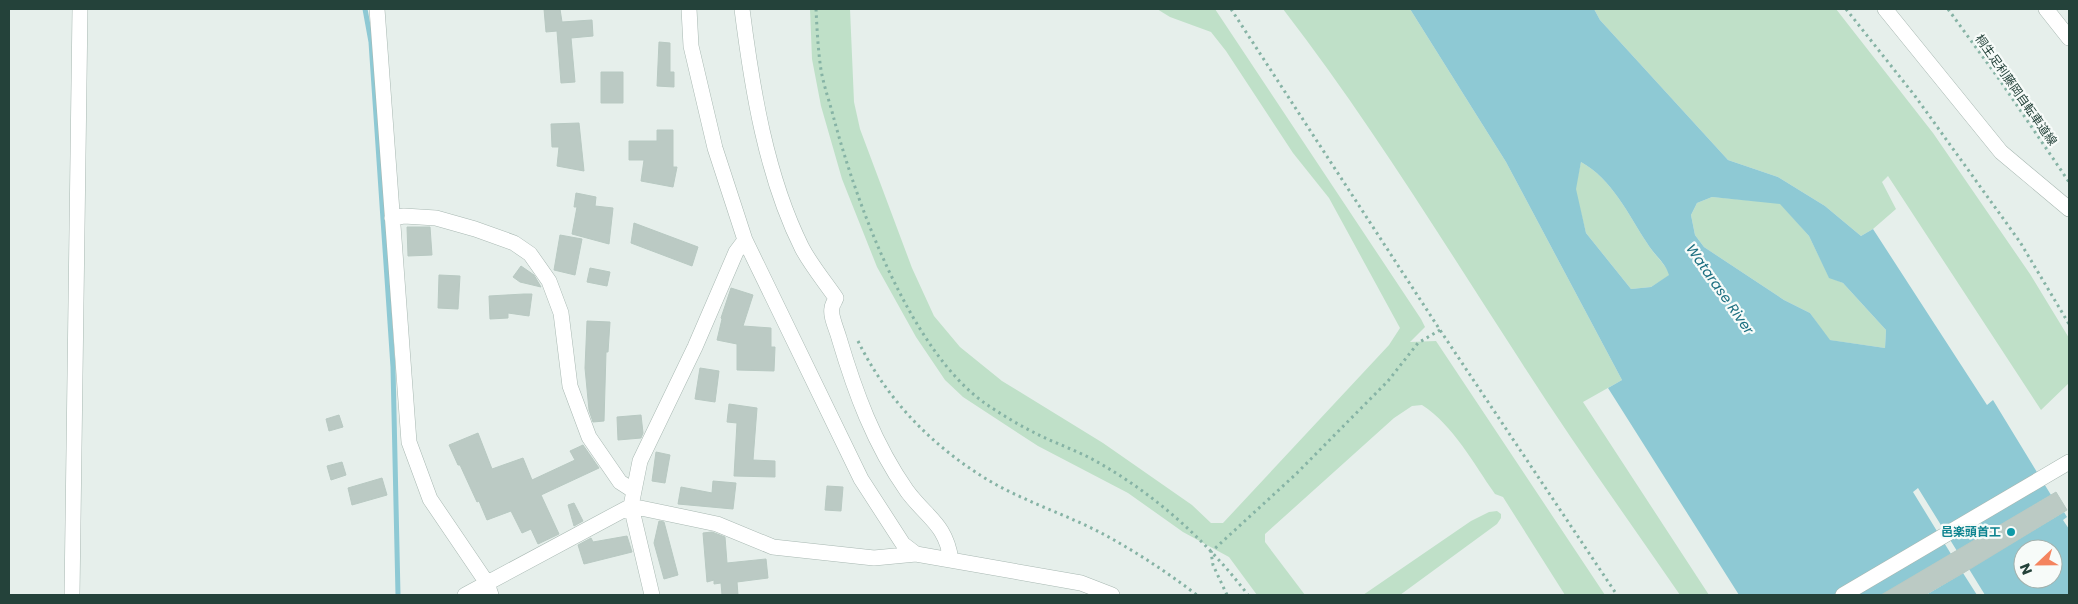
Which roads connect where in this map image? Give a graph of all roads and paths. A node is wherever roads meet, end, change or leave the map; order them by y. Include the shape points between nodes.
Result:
1 (80, 9) edge
2 (377, 9) edge
3 (689, 9) edge
4 (742, 9) edge
5 (816, 9) edge
6 (1231, 9) edge
7 (1846, 9) edge
8 (1885, 9) edge
9 (1948, 9) edge
10 (2046, 9) edge
11 (2069, 38) edge
12 (2069, 182) edge
13 (2069, 209) edge
14 (392, 218) junction
15 (745, 240) junction
16 (2069, 324) edge
17 (1440, 330) junction
18 (853, 332) dead end
19 (2069, 462) edge
20 (633, 499) junction
21 (1211, 552) junction
22 (916, 554) junction
23 (951, 560) junction
24 (489, 589) edge
25 (1081, 589) edge
26 (72, 595) edge
27 (465, 595) edge
28 (652, 595) edge
29 (1112, 595) edge
30 (1197, 595) edge
31 (1227, 595) edge
32 (1248, 595) edge
33 (1617, 595) edge
34 (1844, 595) edge

1 - 26 street
2 - 14 street
3 - 15 street via 691,46 715,148
4 - 23 street via 752,82 774,176 802,248 836,298 831,310 866,418 908,492 943,532
5 - 21 path via 821,72 842,150 872,234 898,288 951,373 986,404 1032,432 1092,459 1140,489 1180,520
6 - 17 path
7 - 16 path via 1915,96 2020,242
8 - 13 street via 2001,152
9 - 12 path, 桐生足利藤岡自転車道線
10 - 11 street
14 - 20 street via 436,218 506,240 530,254 549,281 561,313 570,386 589,437
14 - 24 street via 409,442 430,499
15 - 20 street via 736,252 640,461
15 - 22 street via 834,419 860,479 903,544
17 - 21 path via 1418,343 1388,381 1303,468
17 - 33 path
18 - 30 path via 889,394 935,443 990,481 1113,540 1162,568
19 - 34 street
20 - 22 street via 717,524 773,547 874,558
20 - 24 street
20 - 28 street
21 - 31 path via 1213,565
21 - 32 path via 1224,563
22 - 23 street
23 - 25 street
24 - 27 street
25 - 29 street

